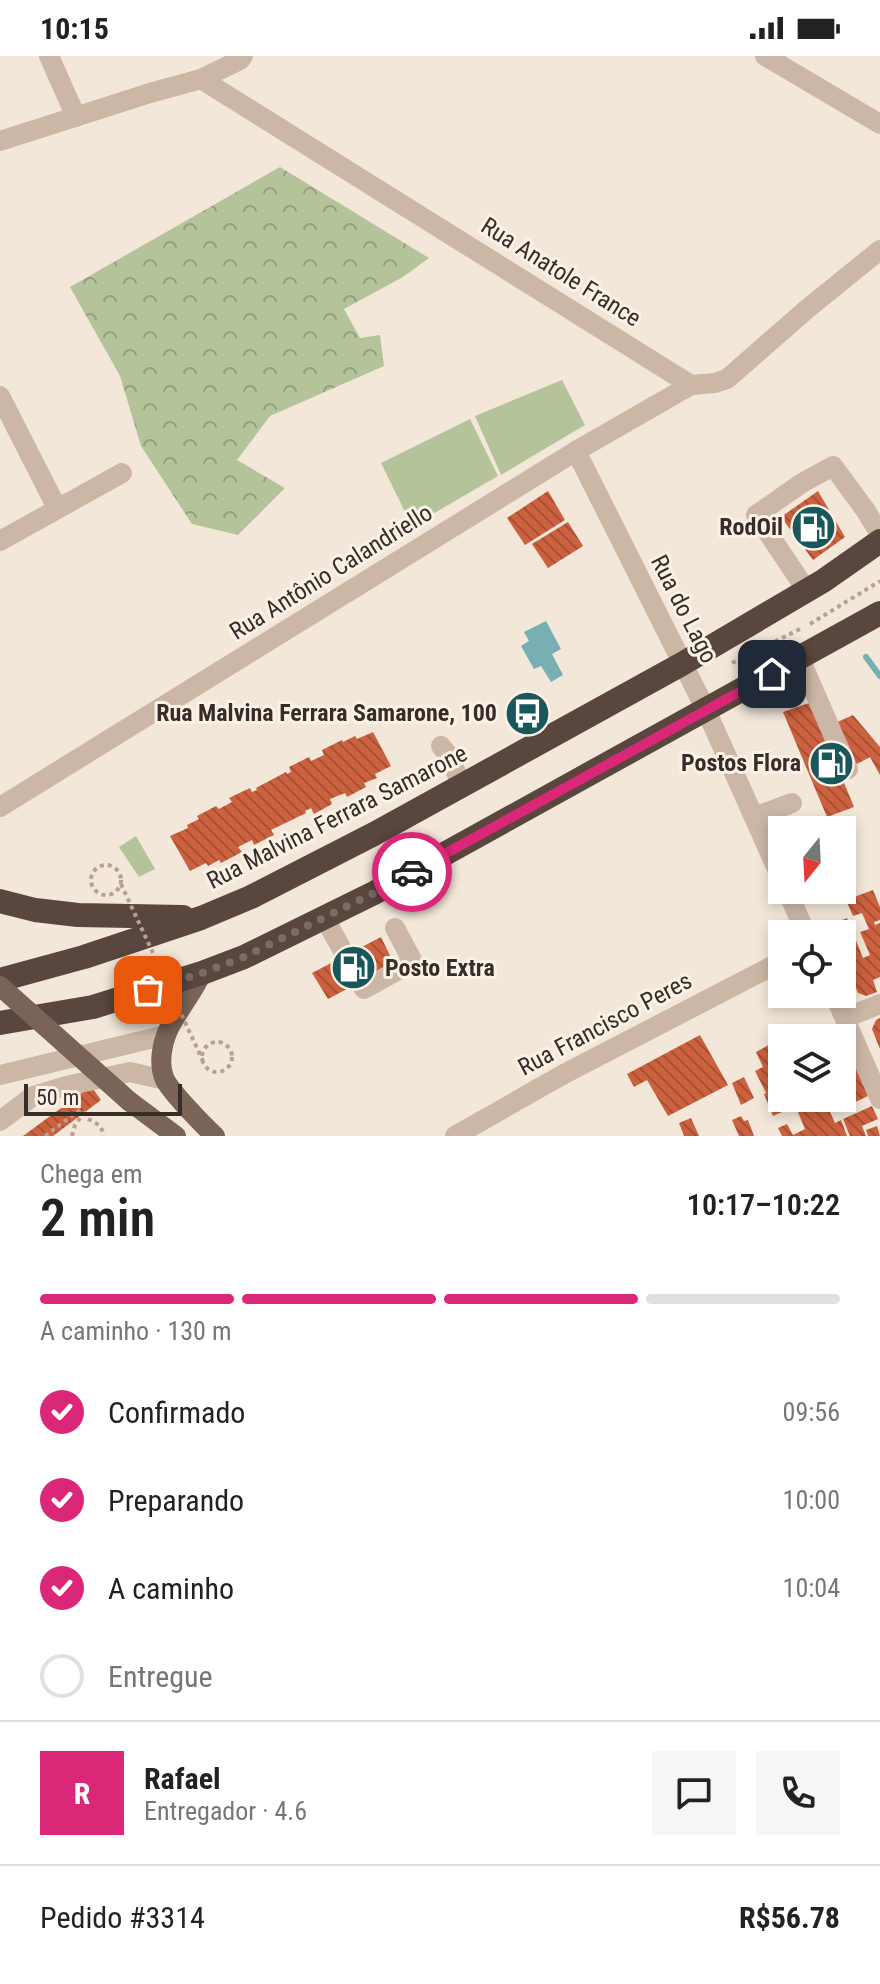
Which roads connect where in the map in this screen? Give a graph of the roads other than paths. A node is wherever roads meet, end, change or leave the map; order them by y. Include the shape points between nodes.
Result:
1 (49, 56) edge
2 (243, 56) edge
3 (765, 56) edge
4 (201, 79) junction
5 (76, 117) junction
6 (880, 124) edge
7 (0, 141) edge
8 (880, 250) edge
9 (691, 385) junction
10 (0, 396) edge
11 (576, 451) junction
12 (122, 473) dead end
13 (57, 508) junction
14 (880, 534) edge
15 (0, 541) edge
16 (880, 541) edge
17 (807, 591) junction
18 (880, 613) edge
19 (800, 659) junction
20 (682, 664) junction
21 (706, 710) junction
22 (441, 746) dead end
23 (848, 769) dead end
24 (462, 785) junction
25 (792, 803) dead end
26 (0, 807) edge
27 (754, 817) junction
28 (768, 848) edge
29 (0, 901) edge
30 (324, 917) junction
31 (201, 918) junction
32 (395, 928) dead end
33 (768, 968) edge
34 (202, 973) junction
35 (0, 983) edge
36 (880, 1004) edge
37 (840, 1008) edge
38 (845, 1018) junction
39 (0, 1023) edge
40 (166, 1035) junction
41 (0, 1075) edge
42 (165, 1080) junction
43 (880, 1099) edge
44 (129, 1101) junction
45 (0, 1121) edge
46 (152, 1136) edge
47 (176, 1136) edge
48 (215, 1136) edge
49 (455, 1136) edge

1 - 5 street
2 - 4 street
3 - 6 street
4 - 5 street
4 - 9 street, Rua Anatole France
5 - 7 street
8 - 9 street via 727,379
9 - 11 street, Rua Antônio Calandriello
10 - 13 street
11 - 20 street, Rua do Lago
11 - 26 street, Rua Antônio Calandriello
12 - 13 street
13 - 15 street
14 - 17 street via 833,466 756,515
16 - 17 highway, Rua Malvina Ferrara Samarone
17 - 20 highway, Rua Malvina Ferrara Samarone
18 - 19 highway
19 - 21 highway
19 - 23 street
20 - 21 street, Rua do Lago
20 - 24 highway, Rua Malvina Ferrara Samarone
21 - 27 street, Rua do Lago
21 - 30 highway
22 - 24 street
24 - 31 highway, Rua Malvina Ferrara Samarone via 334,855
25 - 27 street
27 - 28 street, Rua do Lago
29 - 31 highway via 78,915
30 - 32 street via 364,989 413,962
30 - 34 highway
31 - 35 highway, Rua Malvina Ferrara Samarone
33 - 49 street, Rua Francisco Peres
34 - 39 highway via 93,1007
34 - 40 main road
35 - 44 main road, bridge
36 - 38 street
37 - 38 street
38 - 43 street
40 - 41 street
40 - 42 main road via 161,1065
42 - 45 street via 130,1072 66,1086 33,1096
42 - 48 main road
44 - 46 main road
44 - 47 main road

